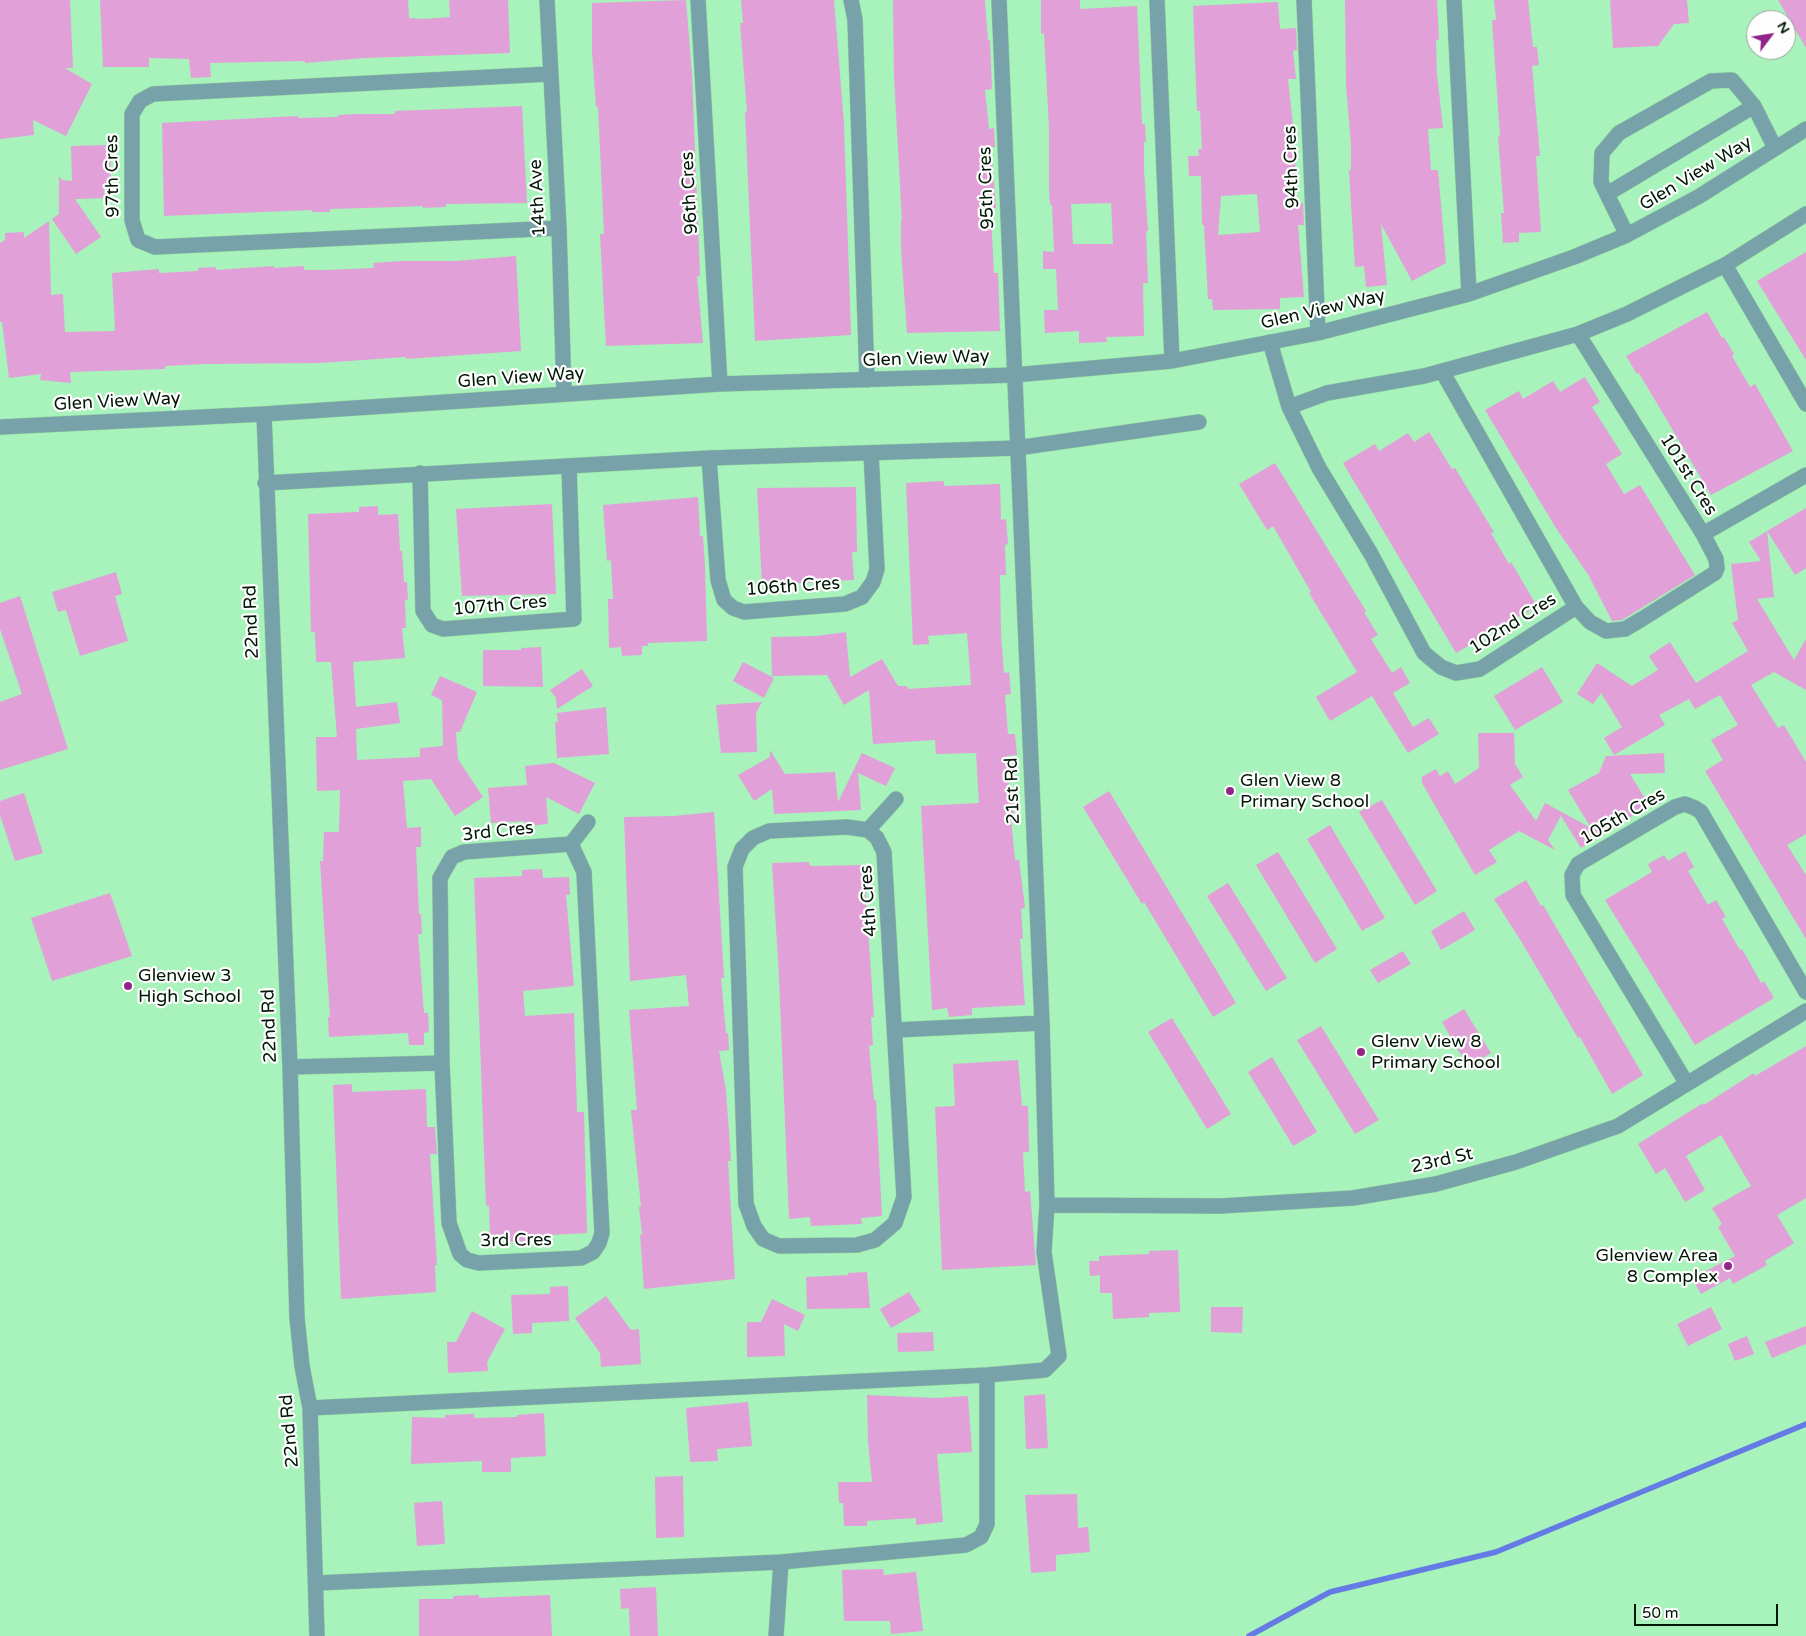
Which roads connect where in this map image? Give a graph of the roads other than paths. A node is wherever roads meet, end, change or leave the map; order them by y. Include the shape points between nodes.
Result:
1 (547, 0) edge
2 (698, 0) edge
3 (851, 0) edge
4 (999, 0) edge
5 (1157, 0) edge
6 (1304, 0) edge
7 (1454, 0) edge
8 (550, 74) junction
9 (1754, 106) junction
10 (1806, 128) edge
11 (1775, 148) junction
12 (1607, 194) junction
13 (1806, 214) edge
14 (559, 228) junction
15 (1627, 235) junction
16 (1724, 265) junction
17 (1469, 294) junction
18 (1318, 332) junction
19 (1578, 334) junction
20 (1270, 342) junction
21 (1172, 361) junction
22 (1442, 371) junction
23 (1014, 375) junction
24 (867, 380) junction
25 (720, 384) junction
26 (564, 393) junction
27 (1806, 404) edge
28 (1289, 407) junction
29 (264, 414) junction
30 (1199, 422) dead end
31 (0, 427) edge
32 (1018, 448) junction
33 (871, 453) junction
34 (709, 458) junction
35 (569, 468) junction
36 (420, 473) junction
37 (1806, 475) edge
38 (265, 483) junction
39 (1703, 534) junction
40 (1576, 607) junction
41 (896, 799) dead end
42 (588, 822) dead end
43 (868, 830) junction
44 (571, 844) junction
45 (1806, 992) edge
46 (1806, 1011) edge
47 (1042, 1023) junction
48 (896, 1030) junction
49 (442, 1063) junction
50 (290, 1068) junction
51 (1687, 1084) junction
52 (1047, 1205) junction
53 (987, 1375) junction
54 (310, 1408) junction
55 (780, 1562) junction
56 (317, 1583) junction
57 (317, 1636) edge
58 (776, 1636) edge

1 - 8 street, 14th Ave
2 - 25 street, 96th Cres
3 - 24 street via 855,20
4 - 23 street, 95th Cres
5 - 21 street
6 - 18 street, 94th Cres
7 - 17 street
8 - 14 street, 14th Ave
8 - 14 street, 97th Cres via 153,94 140,101 132,114 132,220 138,240 155,247
9 - 11 street
9 - 12 street
9 - 12 street via 1732,80 1711,81 1619,133 1602,153 1601,182
10 - 11 street, Glen View Way
11 - 15 street, Glen View Way via 1698,197
12 - 15 street
13 - 16 street
14 - 26 street, 14th Ave
15 - 17 street, Glen View Way via 1574,258
16 - 19 street via 1627,314
16 - 27 street
17 - 18 street, Glen View Way
18 - 20 street, Glen View Way
19 - 22 street
19 - 39 street, 101st Cres
20 - 21 street, Glen View Way
20 - 28 street, 102nd Cres
21 - 23 street, Glen View Way
22 - 28 street via 1327,393
22 - 40 street, 102nd Cres
23 - 24 street, Glen View Way
23 - 32 street, 21st Rd
24 - 25 street, Glen View Way
25 - 26 street, Glen View Way
26 - 29 street, Glen View Way
28 - 40 street, 102nd Cres via 1319,468 1371,554 1424,653 1441,667 1456,673 1480,669
29 - 31 street, Glen View Way
29 - 38 street, 22nd Rd
30 - 32 street
32 - 33 street
32 - 47 street, 21st Rd
33 - 34 street
33 - 34 street, 106th Cres via 878,569 862,597 845,604 744,612 732,608 724,600 718,580
34 - 35 street
35 - 36 street
35 - 36 street, 107th Cres via 574,619 443,629 432,625 424,611
36 - 38 street
37 - 39 street, 101st Cres
38 - 50 street, 22nd Rd
39 - 40 street via 1716,559 1715,573 1625,629 1606,632 1590,622
41 - 43 street
42 - 44 street
43 - 48 street, 4th Cres via 877,838 884,852
43 - 48 street, 4th Cres via 847,827 769,831 753,838 742,850 735,868 746,1204 763,1239 779,1246 856,1244 875,1240 895,1223 904,1197
44 - 49 street, 3rd Cres via 464,852 452,856 446,864 440,878
44 - 49 street, 3rd Cres via 584,872 602,1233 593,1252 581,1258 479,1262 467,1260 460,1254 450,1224
45 - 51 street, 105th Cres via 1702,812 1695,808 1685,804 1675,807 1578,864 1572,875 1573,895
46 - 51 street, 23rd St
47 - 48 street
47 - 52 street, 21st Rd
49 - 50 street
50 - 54 street, 22nd Rd via 297,1318
51 - 52 street, 23rd St via 1618,1126 1516,1162 1436,1184 1353,1198 1221,1206
52 - 53 street, 21st Rd via 1044,1252 1059,1356 1045,1370
53 - 54 street
53 - 55 street via 987,1524 981,1537 966,1545
54 - 56 street, 22nd Rd
55 - 56 street
55 - 58 street
56 - 57 street, 22nd Rd

